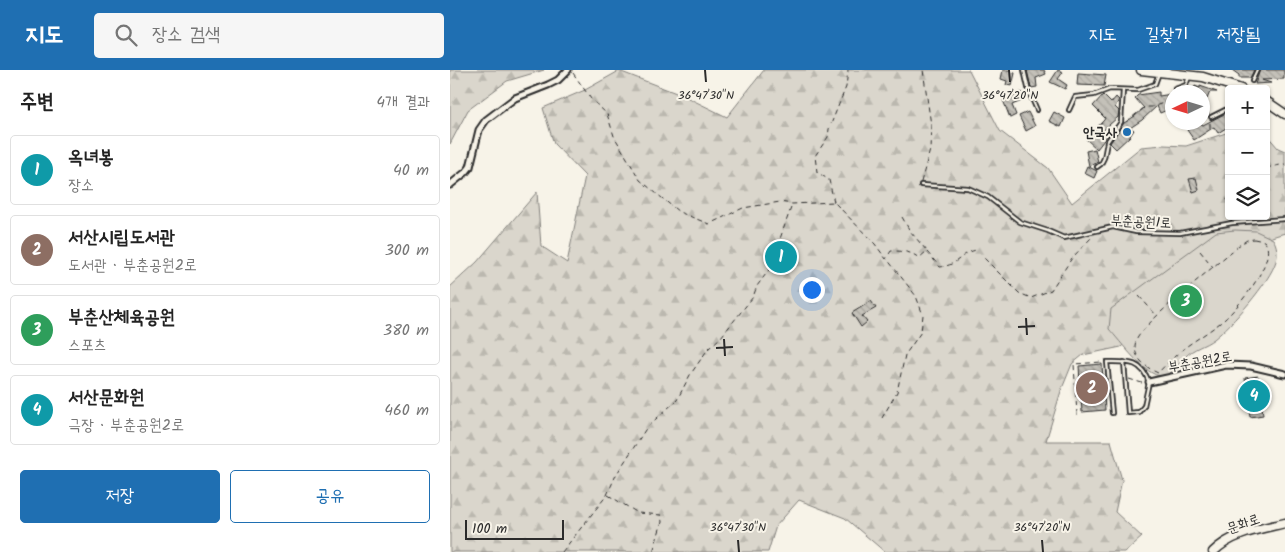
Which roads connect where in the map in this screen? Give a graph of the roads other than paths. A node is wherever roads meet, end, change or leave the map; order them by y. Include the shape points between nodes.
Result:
1 (568, 70) edge
2 (1024, 70) edge
3 (1141, 70) edge
4 (1257, 70) edge
5 (1160, 72) junction
6 (1205, 74) edge
7 (1190, 76) junction
8 (1252, 81) dead end
9 (1186, 85) edge
10 (1231, 85) edge
11 (1123, 90) junction
12 (1270, 104) edge
13 (1037, 110) dead end
14 (1069, 110) dead end
15 (1225, 110) edge
16 (1285, 114) edge
17 (1210, 117) dead end
18 (1098, 167) dead end
19 (450, 185) edge
20 (921, 185) road end
21 (1285, 219) edge
22 (1124, 362) junction
23 (1285, 374) edge
24 (1149, 382) junction
25 (1112, 413) dead end
26 (1285, 523) edge
27 (1213, 552) edge

1 - 19 street via 558,80 515,98 486,120 479,130 470,167
2 - 13 lane
3 - 5 street
4 - 8 lane
5 - 7 street
5 - 11 lane via 1153,85
6 - 7 street
6 - 10 street
7 - 9 lane
11 - 14 lane via 1110,89 1075,97
11 - 18 lane via 1121,119 1107,142 1104,158
12 - 16 street
15 - 17 lane
20 - 21 lane, 부춘공원1로 via 968,188 988,197 1020,222 1064,238 1113,227 1136,232 1180,233 1232,223
22 - 24 lane via 1138,366
22 - 24 lane via 1128,414 1143,409
22 - 25 lane via 1107,362
23 - 24 street, 부춘공원2로 via 1252,366 1226,365
26 - 27 street, 문화로 via 1238,535

